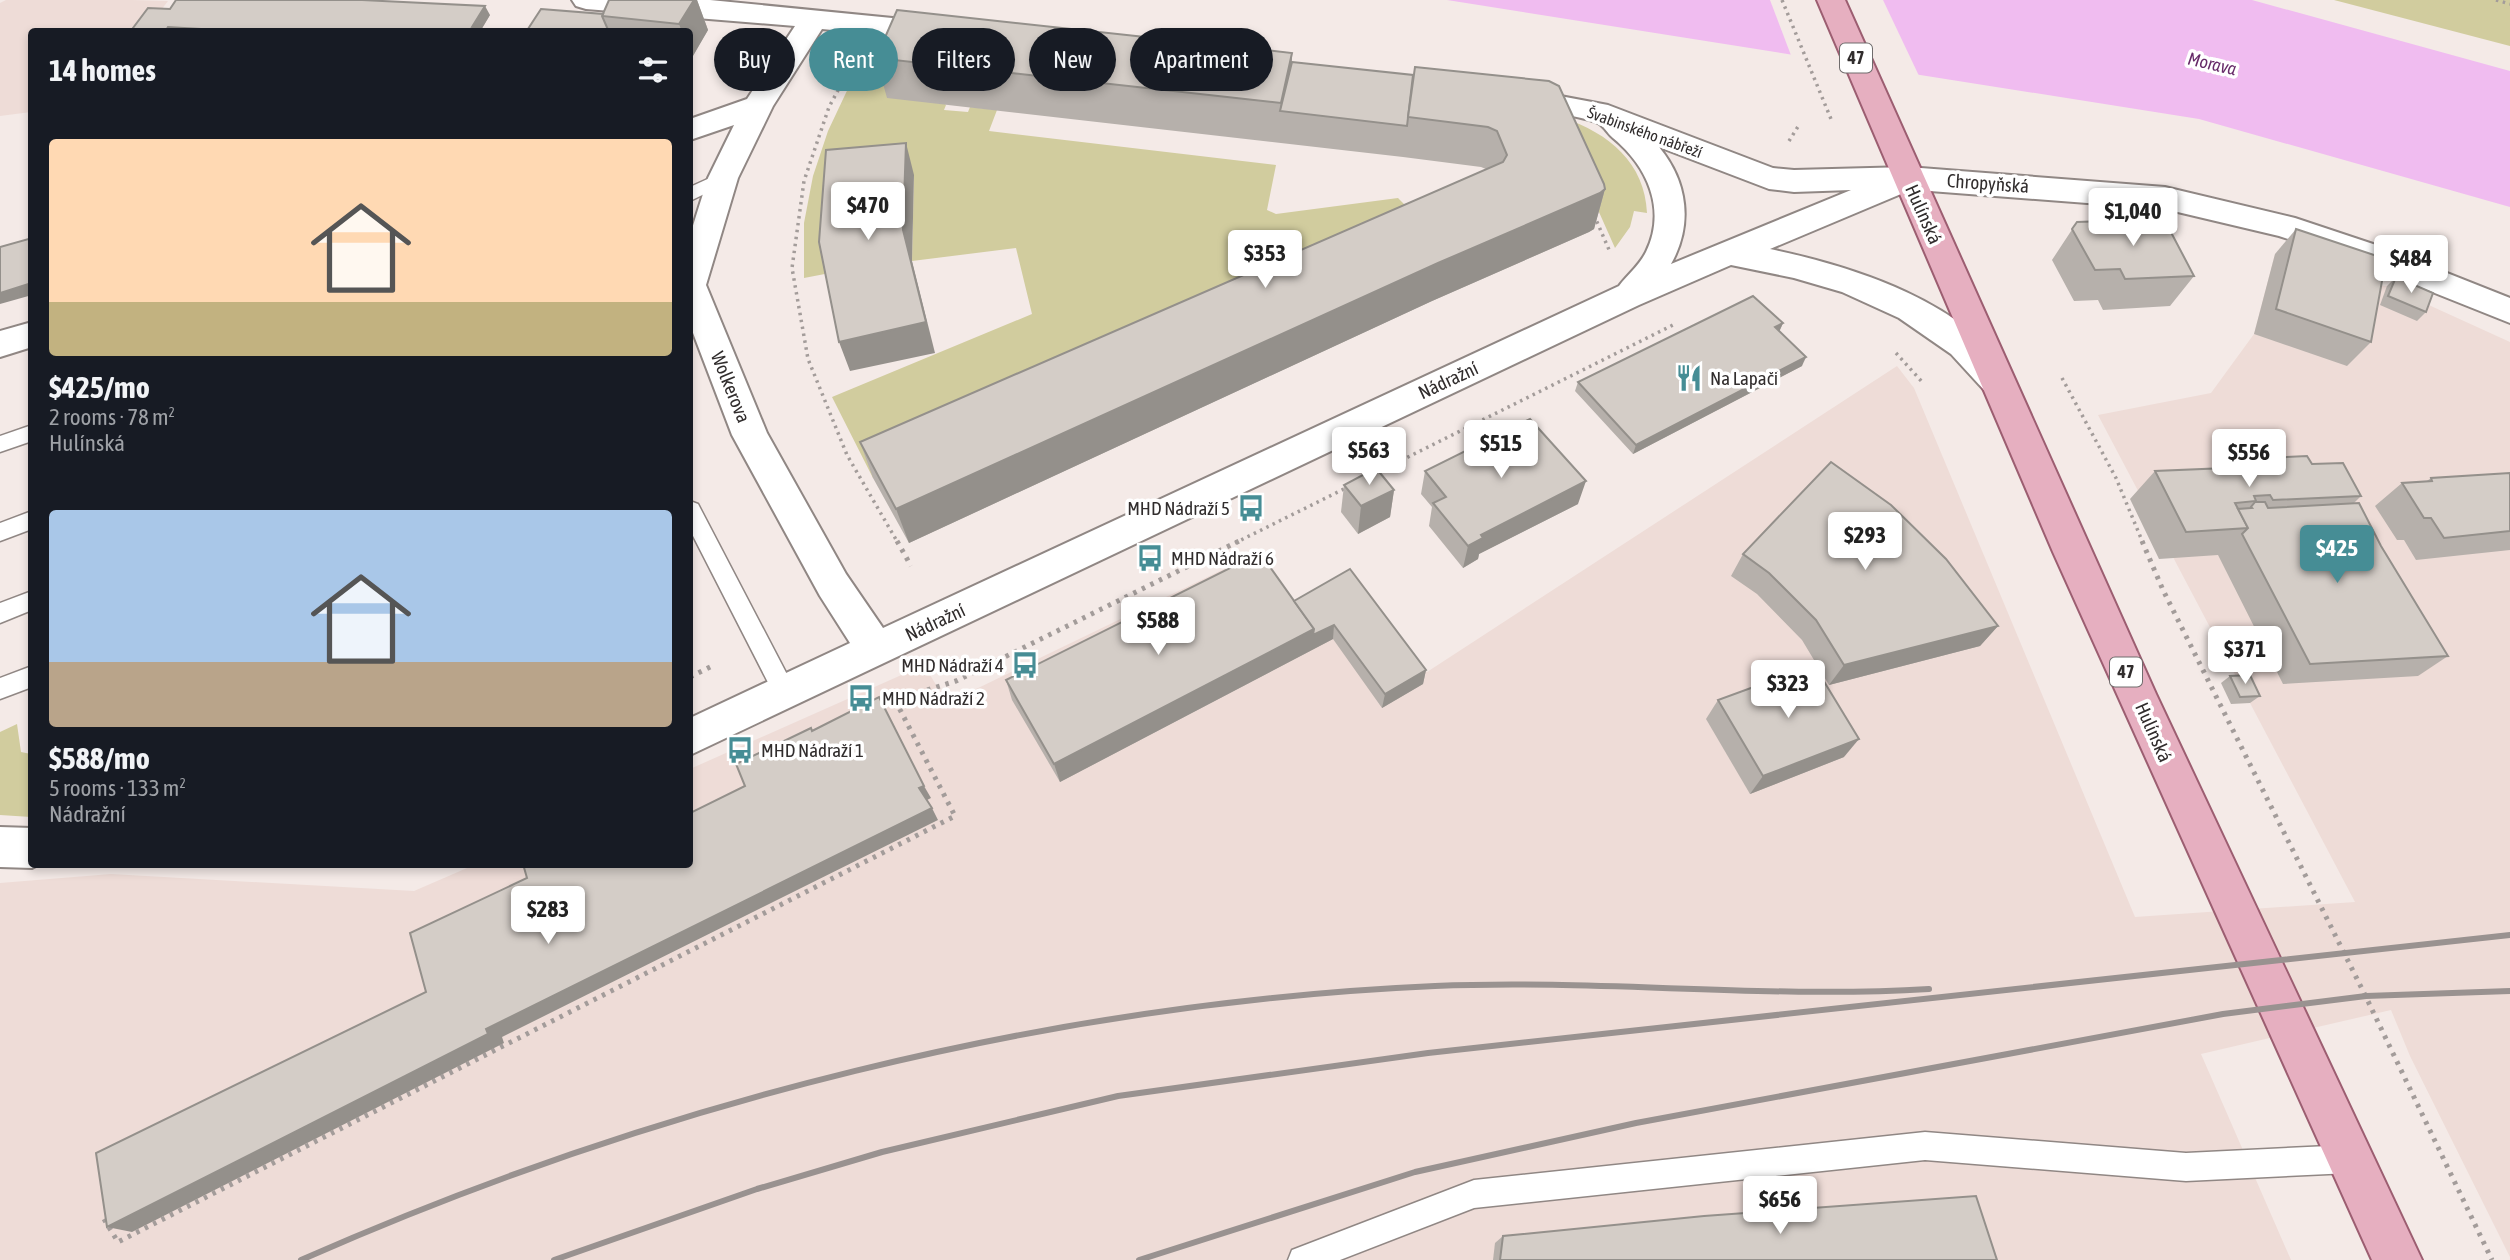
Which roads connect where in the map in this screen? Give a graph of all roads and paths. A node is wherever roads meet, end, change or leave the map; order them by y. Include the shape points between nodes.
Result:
1 (586, 0) edge
2 (1783, 0) edge
3 (1831, 0) edge
4 (2496, 0) edge
5 (2510, 4) edge
6 (814, 19) junction
7 (912, 29) edge
8 (838, 91) edge
9 (1493, 95) edge
10 (758, 106) junction
11 (1597, 112) junction
12 (1831, 119) dead end
13 (693, 129) edge
14 (723, 178) junction
15 (1908, 178) junction
16 (693, 193) edge
17 (1593, 212) edge
18 (1732, 254) junction
19 (1613, 259) dead end
20 (693, 275) edge
21 (693, 292) edge
22 (1627, 296) junction
23 (2510, 312) edge
24 (1680, 322) dead end
25 (28, 335) edge
26 (0, 344) edge
27 (2062, 378) dead end
28 (1996, 381) junction
29 (28, 434) edge
30 (0, 444) edge
31 (1368, 477) edge
32 (1356, 483) edge
33 (693, 516) edge
34 (28, 522) edge
35 (0, 533) edge
36 (911, 566) dead end
37 (28, 602) edge
38 (0, 612) edge
39 (876, 649) junction
40 (714, 665) dead end
41 (693, 676) edge
42 (28, 678) edge
43 (0, 689) edge
44 (785, 693) junction
45 (693, 736) edge
46 (0, 847) edge
47 (28, 848) edge
48 (2350, 1159) junction
49 (104, 1219) edge
50 (1302, 1260) edge
51 (2397, 1260) edge
52 (2492, 1260) edge

1 - 6 street
2 - 12 path
3 - 15 main road, Hulínská / 47
4 - 5 path
6 - 7 street
6 - 10 street, Wolkerova
8 - 36 path via 804,180 792,268 807,359 847,455
9 - 11 street, Švabinského nábřeží
10 - 13 street
10 - 14 street, Wolkerova
11 - 15 street, Švabinského nábřeží via 1769,178
11 - 22 street via 1622,128 1658,168 1672,214 1661,258
14 - 16 lane
14 - 20 street, Wolkerova
15 - 18 street, Nádražní
15 - 23 street, Chropyňská via 2165,198 2284,226
15 - 28 main road, Hulínská / 47
17 - 19 path
18 - 22 street, Nádražní
18 - 28 street via 1801,266 1871,290 1936,325 1965,347
21 - 39 street, Wolkerova via 750,435 833,585
22 - 39 street, Nádražní
24 - 31 path
25 - 26 street
27 - 52 path via 2116,478 2163,590
28 - 48 main road, Hulínská / 47
29 - 30 lane
32 - 49 path via 956,681 895,700 955,816 118,1242
33 - 44 lane
34 - 35 lane
37 - 38 lane
39 - 44 street, Nádražní
40 - 41 path
42 - 43 lane
44 - 45 street, Nádražní
46 - 47 street
48 - 50 lane via 2186,1167 1925,1146 1474,1194
48 - 51 main road, Hulínská / 47

